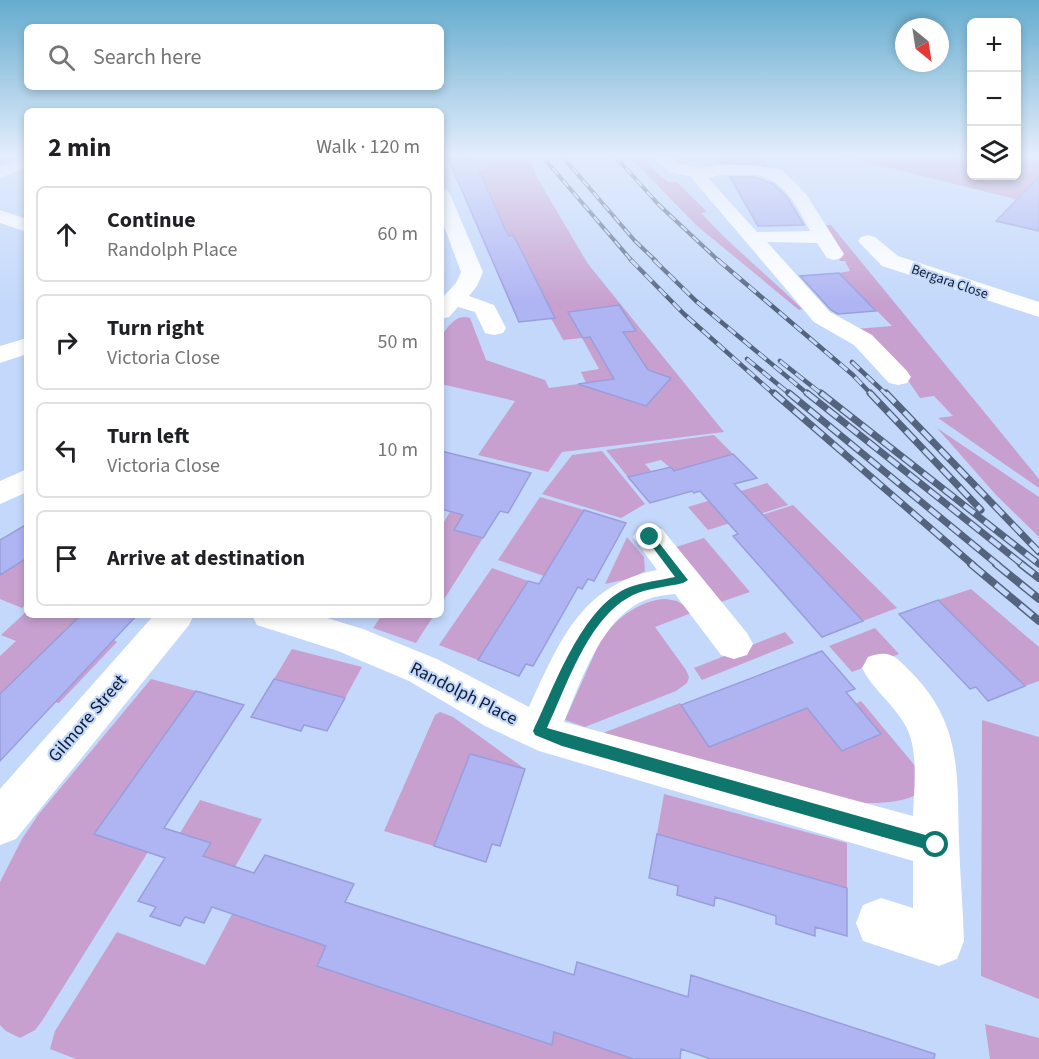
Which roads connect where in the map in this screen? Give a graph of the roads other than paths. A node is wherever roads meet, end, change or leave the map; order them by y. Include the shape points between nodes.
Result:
1 (723, 205) edge
2 (802, 205) edge
3 (444, 208) edge
4 (0, 216) edge
5 (24, 225) edge
6 (448, 226) edge
7 (765, 236) dead end
8 (868, 241) dead end
9 (448, 305) edge
10 (1039, 310) edge
11 (494, 328) dead end
12 (24, 346) edge
13 (0, 355) edge
14 (898, 377) dead end
15 (24, 481) edge
16 (0, 494) edge
17 (650, 537) dead end
18 (683, 580) junction
19 (173, 618) edge
20 (280, 618) edge
21 (734, 645) dead end
22 (882, 668) dead end
23 (539, 731) junction
24 (0, 823) edge
25 (936, 845) junction
26 (881, 923) dead end

1 - 14 street via 822,316 863,340
2 - 7 street via 829,246
3 - 6 street
4 - 5 street
6 - 9 street via 466,286
8 - 10 street, Bergara Close via 890,261
9 - 11 street via 483,307
12 - 13 street
15 - 16 street
17 - 18 street
18 - 21 street
18 - 23 street via 632,591 612,603 585,634
19 - 24 street, Gilmore Street
20 - 23 street, Randolph Place via 350,640 423,670
22 - 25 street via 926,722 935,767
23 - 25 street, Randolph Place
25 - 26 street via 939,941

